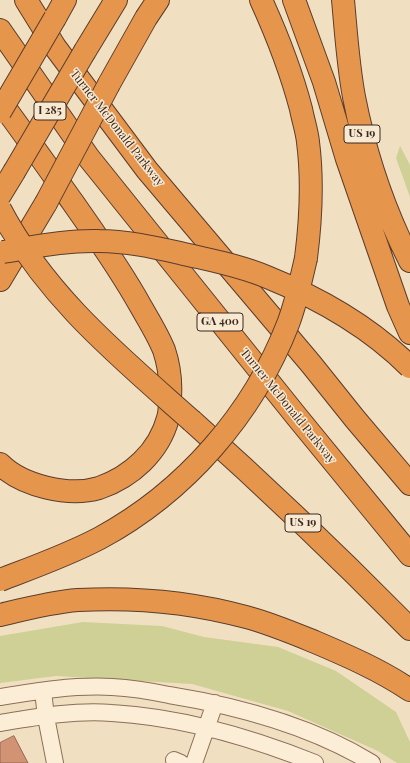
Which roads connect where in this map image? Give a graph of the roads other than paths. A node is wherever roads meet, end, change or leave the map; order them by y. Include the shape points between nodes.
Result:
1 (26, 0) edge
2 (116, 0) edge
3 (158, 0) edge
4 (261, 0) edge
5 (294, 0) edge
6 (343, 0) edge
7 (60, 9) edge
8 (0, 30) edge
9 (0, 101) edge
10 (0, 112) edge
11 (0, 195) edge
12 (0, 209) edge
13 (10, 251) edge
14 (410, 261) edge
15 (0, 280) edge
16 (0, 297) edge
17 (410, 333) edge
18 (410, 367) edge
19 (0, 464) edge
20 (410, 484) edge
21 (410, 555) edge
22 (0, 580) edge
23 (0, 615) edge
24 (410, 629) edge
25 (410, 690) edge
26 (43, 691) junction
27 (0, 697) edge
28 (215, 703) junction
29 (46, 717) junction
30 (0, 723) edge
31 (206, 728) junction
32 (55, 763) edge
33 (194, 763) edge
34 (315, 763) edge
35 (372, 763) edge

1 - 20 highway, Turner McDonald Parkway via 55,48 147,170
2 - 11 highway, I 285, bridge
3 - 13 highway, bridge via 109,84 46,203
4 - 22 highway, bridge via 296,92 308,140 311,194 306,258 296,300 269,366 235,421 210,452 140,514 100,538 53,560
5 - 17 highway via 324,82 347,159 398,306
6 - 14 highway, US 19 via 354,96 364,143 383,200
7 - 10 highway, bridge
8 - 21 highway, Turner McDonald Parkway / GA 400 via 89,158
9 - 19 highway via 128,283 164,350 171,381 169,418 160,440 143,461 123,478 98,488 76,491 49,489 21,478
12 - 24 highway, US 19, bridge via 11,231 49,284 76,315 258,480
13 - 15 highway
13 - 16 highway via 12,275
13 - 18 highway, bridge via 62,243 99,241 140,244 219,262 266,276 320,301 364,329
23 - 25 highway via 76,600 153,600 196,606 247,617 306,639 353,658
26 - 27 street
26 - 28 street via 113,687
26 - 29 street
28 - 31 street
28 - 35 street via 293,726 328,740
29 - 30 street
29 - 31 street via 111,713
29 - 32 street
31 - 33 street
31 - 34 street via 255,741

